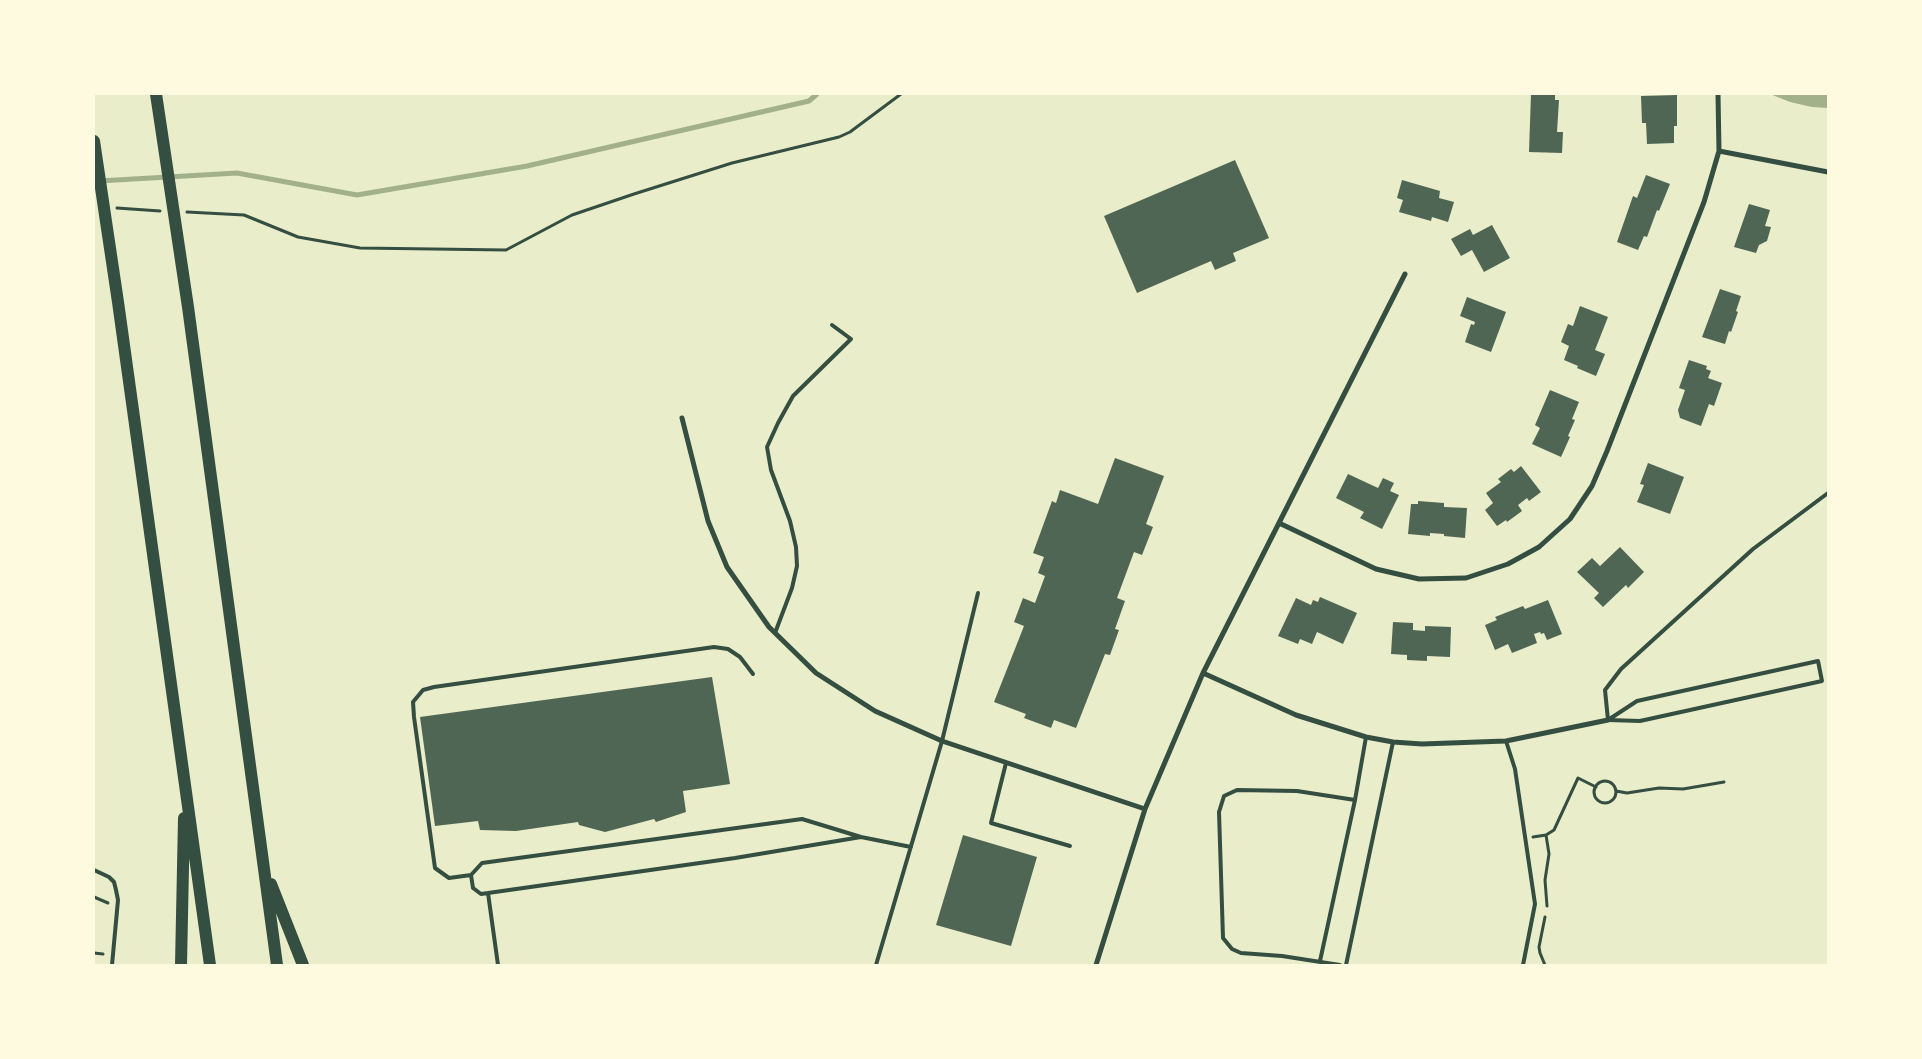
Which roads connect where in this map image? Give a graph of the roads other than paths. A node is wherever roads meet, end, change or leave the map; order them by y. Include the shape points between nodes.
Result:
1 (156, 94) edge
2 (1718, 94) edge
3 (94, 141) edge
4 (1720, 150) junction
5 (1828, 172) edge
6 (1405, 274) dead end
7 (832, 325) dead end
8 (682, 418) dead end
9 (1828, 493) edge
10 (1279, 523) junction
11 (978, 593) dead end
12 (775, 633) junction
13 (1203, 673) junction
14 (753, 674) dead end
15 (1608, 720) junction
16 (1366, 737) junction
17 (942, 741) junction
18 (1506, 741) junction
19 (1393, 742) junction
20 (1006, 763) junction
21 (184, 778) junction
22 (1355, 800) junction
23 (1145, 810) junction
24 (861, 838) junction
25 (1070, 846) dead end
26 (911, 847) junction
27 (263, 863) junction
28 (94, 870) edge
29 (471, 875) junction
30 (488, 893) junction
31 (1320, 961) junction
32 (112, 965) edge
33 (181, 965) edge
34 (210, 965) edge
35 (277, 965) edge
36 (302, 965) edge
37 (498, 965) edge
38 (876, 965) edge
39 (1096, 965) edge
40 (1340, 965) edge
41 (1346, 965) edge
42 (1523, 965) edge

1 - 27 highway
2 - 4 street
3 - 21 highway
4 - 5 street
4 - 10 street via 1704,202 1596,478 1570,519 1539,547 1508,564 1466,578 1419,580 1376,569
6 - 10 street
7 - 12 lane via 851,339 793,396 767,447 771,470 790,521 797,566
8 - 12 street via 708,521 727,567
9 - 15 lane via 1754,549 1621,669 1605,690
10 - 13 street
11 - 17 lane
12 - 17 street via 816,673 875,711
13 - 16 street via 1296,715
13 - 23 street
14 - 29 lane via 740,657 728,649 714,647 423,690 414,702 414,717 435,868 449,878
15 - 15 lane via 1640,721 1822,681 1818,661 1637,701
15 - 18 street
16 - 19 street
16 - 22 lane
17 - 20 street
17 - 26 lane
18 - 19 street
18 - 42 lane via 1515,769 1535,904
19 - 41 lane
20 - 23 street
20 - 25 lane via 991,824
21 - 33 highway
21 - 34 highway
22 - 31 lane
22 - 31 lane via 1297,791 1236,790 1224,796 1218,812 1223,938 1232,949 1241,953
23 - 39 street
24 - 26 lane
24 - 29 lane via 802,819 482,863
24 - 30 lane
26 - 38 lane
27 - 35 highway
27 - 36 highway
28 - 32 lane via 114,882 118,900
29 - 30 lane via 473,888 480,894
30 - 37 lane
31 - 40 lane

